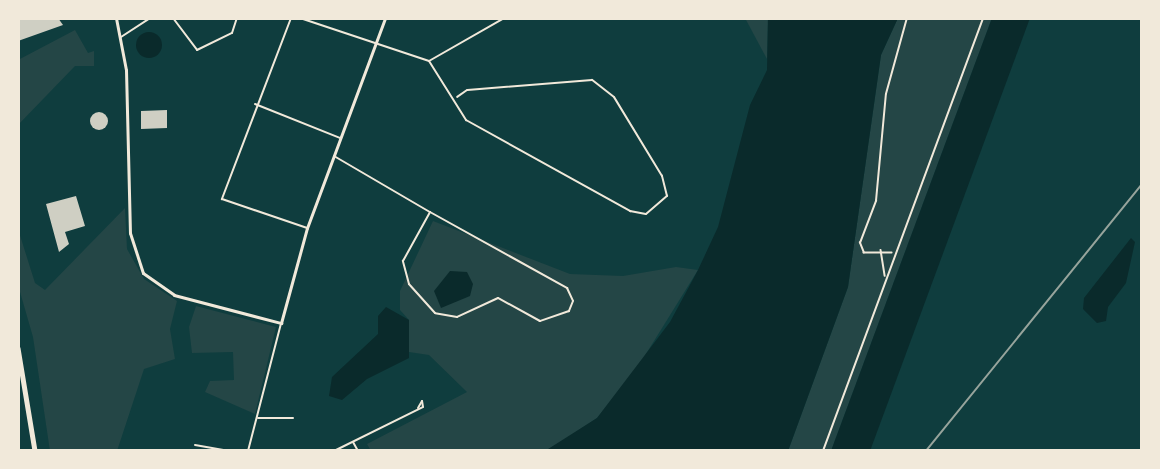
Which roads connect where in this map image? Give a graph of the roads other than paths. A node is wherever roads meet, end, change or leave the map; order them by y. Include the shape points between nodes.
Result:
1 (116, 18) edge
2 (150, 18) edge
3 (173, 18) edge
4 (237, 18) edge
5 (291, 18) edge
6 (300, 18) edge
7 (385, 18) edge
8 (504, 18) edge
9 (122, 37) junction
10 (375, 46) junction
11 (429, 61) junction
12 (457, 98) junction
13 (255, 104) junction
14 (340, 138) junction
15 (334, 156) junction
16 (430, 212) junction
17 (307, 228) junction
18 (281, 323) junction
19 (18, 348) edge
20 (418, 408) dead end
21 (258, 418) junction
22 (293, 418) dead end
23 (353, 442) junction
24 (195, 445) dead end
25 (35, 451) edge
26 (230, 451) edge
27 (248, 451) edge
28 (334, 451) edge
29 (358, 451) edge

1 - 9 street
2 - 9 street
3 - 4 street via 197,50 232,33
5 - 13 street
6 - 10 street
7 - 10 street
8 - 11 street
9 - 18 street via 130,233 143,273 174,295
10 - 11 street
10 - 14 street
11 - 12 street
12 - 12 street via 466,120 630,211 646,214 667,196 662,176 614,96 592,80 467,90
13 - 14 street
13 - 17 street via 222,199
14 - 15 street
15 - 16 street
15 - 17 street
16 - 16 street via 567,288 573,302 569,311 540,321 498,298 457,317 435,313 409,284 403,261
17 - 18 street
18 - 21 street
19 - 25 highway
20 - 23 street
21 - 22 street
21 - 27 street
23 - 28 street
23 - 29 street
24 - 26 street

